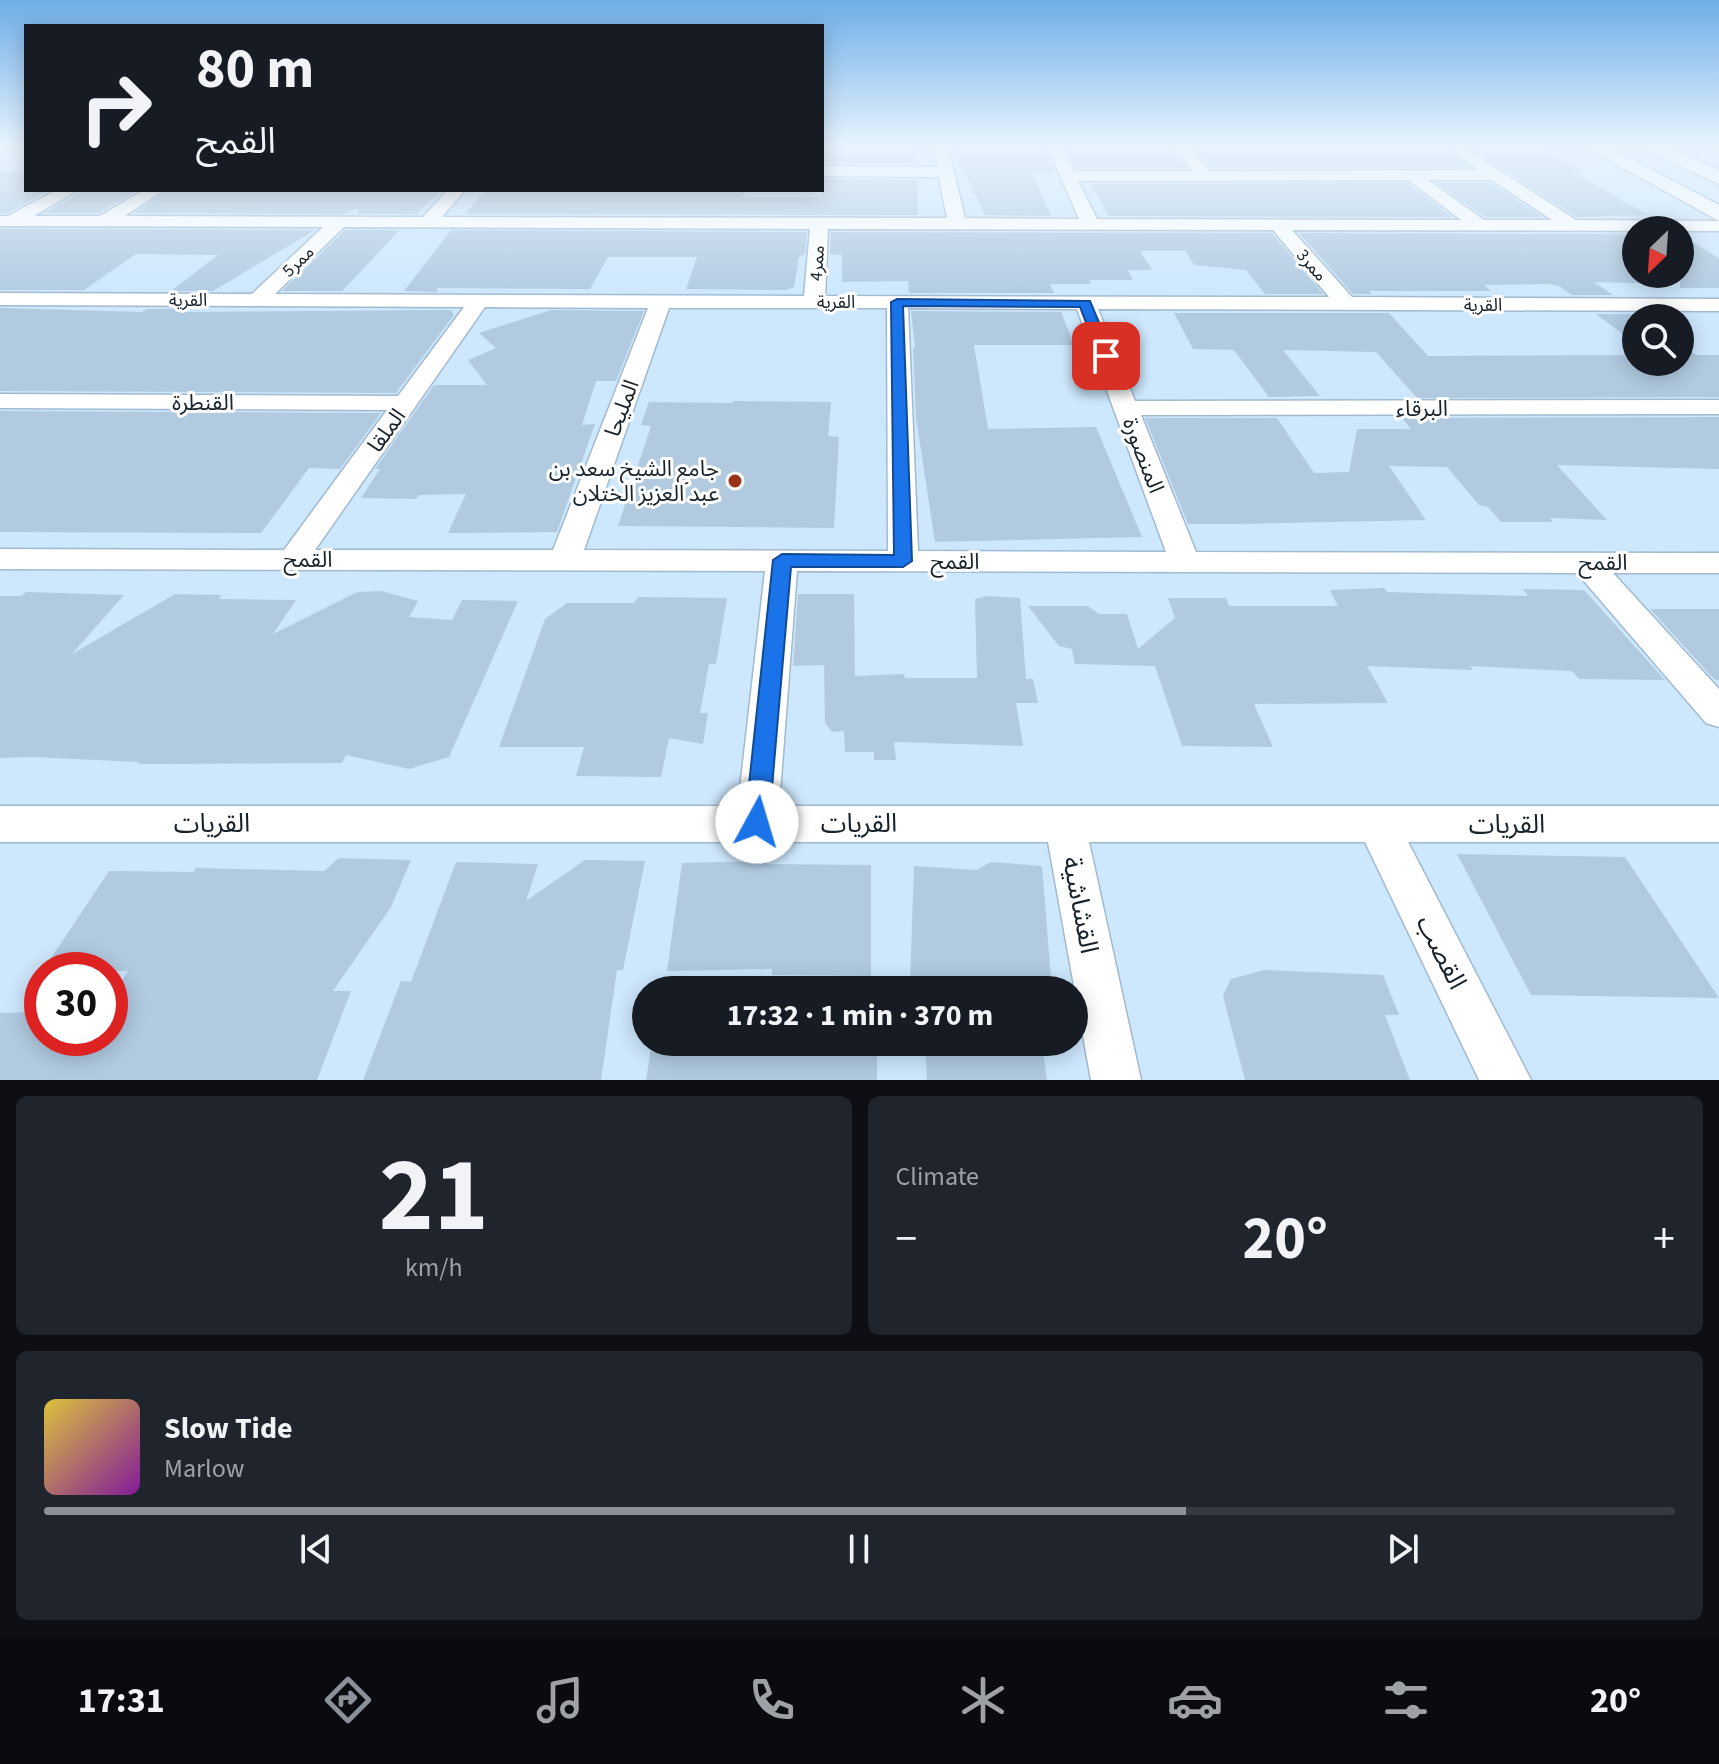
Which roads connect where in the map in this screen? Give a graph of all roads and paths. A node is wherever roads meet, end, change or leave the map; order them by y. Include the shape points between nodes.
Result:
1 (52, 198) edge
2 (142, 198) edge
3 (449, 198) edge
4 (952, 198) edge
5 (1079, 198) edge
6 (1443, 198) edge
7 (1532, 198) edge
8 (1690, 198) edge
9 (1719, 214) edge
10 (5, 221) edge
11 (103, 222) junction
12 (339, 222) junction
13 (427, 223) junction
14 (819, 224) junction
15 (957, 224) junction
16 (1091, 225) junction
17 (1278, 225) junction
18 (1481, 226) junction
19 (1573, 226) junction
20 (1719, 226) edge
21 (0, 299) edge
22 (257, 300) junction
23 (479, 301) junction
24 (661, 302) junction
25 (814, 302) junction
26 (897, 302) junction
27 (1085, 303) junction
28 (1346, 304) junction
29 (1709, 305) edge
30 (1719, 318) edge
31 (0, 401) edge
32 (406, 403) junction
33 (1719, 407) edge
34 (1126, 408) junction
35 (0, 559) edge
36 (293, 559) junction
37 (565, 560) junction
38 (782, 560) junction
39 (903, 561) junction
40 (1185, 562) junction
41 (1585, 562) junction
42 (1719, 563) edge
43 (1719, 713) edge
44 (757, 822) junction
45 (0, 824) edge
46 (1065, 824) junction
47 (1377, 824) junction
48 (1719, 824) edge
49 (1116, 1080) edge
50 (1506, 1080) edge

1 - 10 street
2 - 11 street
3 - 13 street
4 - 15 street
5 - 16 street
6 - 18 street
7 - 19 street
8 - 9 main road
10 - 11 street
11 - 12 street
12 - 13 street
12 - 22 street, ممر5
13 - 14 street
14 - 15 street
14 - 25 street, ممر4
15 - 16 street
16 - 17 street
17 - 18 street
17 - 28 street, ممر3
18 - 19 street
19 - 20 street
21 - 22 street, القرية
22 - 23 street, القرية
23 - 24 street, القرية
23 - 32 street, الملقا
24 - 25 street, القرية
24 - 37 street, المليحا
25 - 26 street, القرية
26 - 27 street, القرية
26 - 39 street
27 - 28 street, القرية
27 - 34 street, المنصورة
28 - 29 street, القرية
29 - 30 street
31 - 32 street, القنطرة
32 - 36 street, الملقا
33 - 34 street, البرقاء
34 - 40 street, المنصورة
35 - 36 street, القمح
36 - 37 street, القمح
37 - 38 street, القمح
38 - 39 street, القمح
38 - 44 street
39 - 40 street, القمح
40 - 41 street, القمح
41 - 42 street, القمح
41 - 43 street
44 - 45 street, القريات
44 - 46 street, القريات
46 - 47 street, القريات
46 - 49 street, القشاشية
47 - 48 street, القريات
47 - 50 street, القصب

